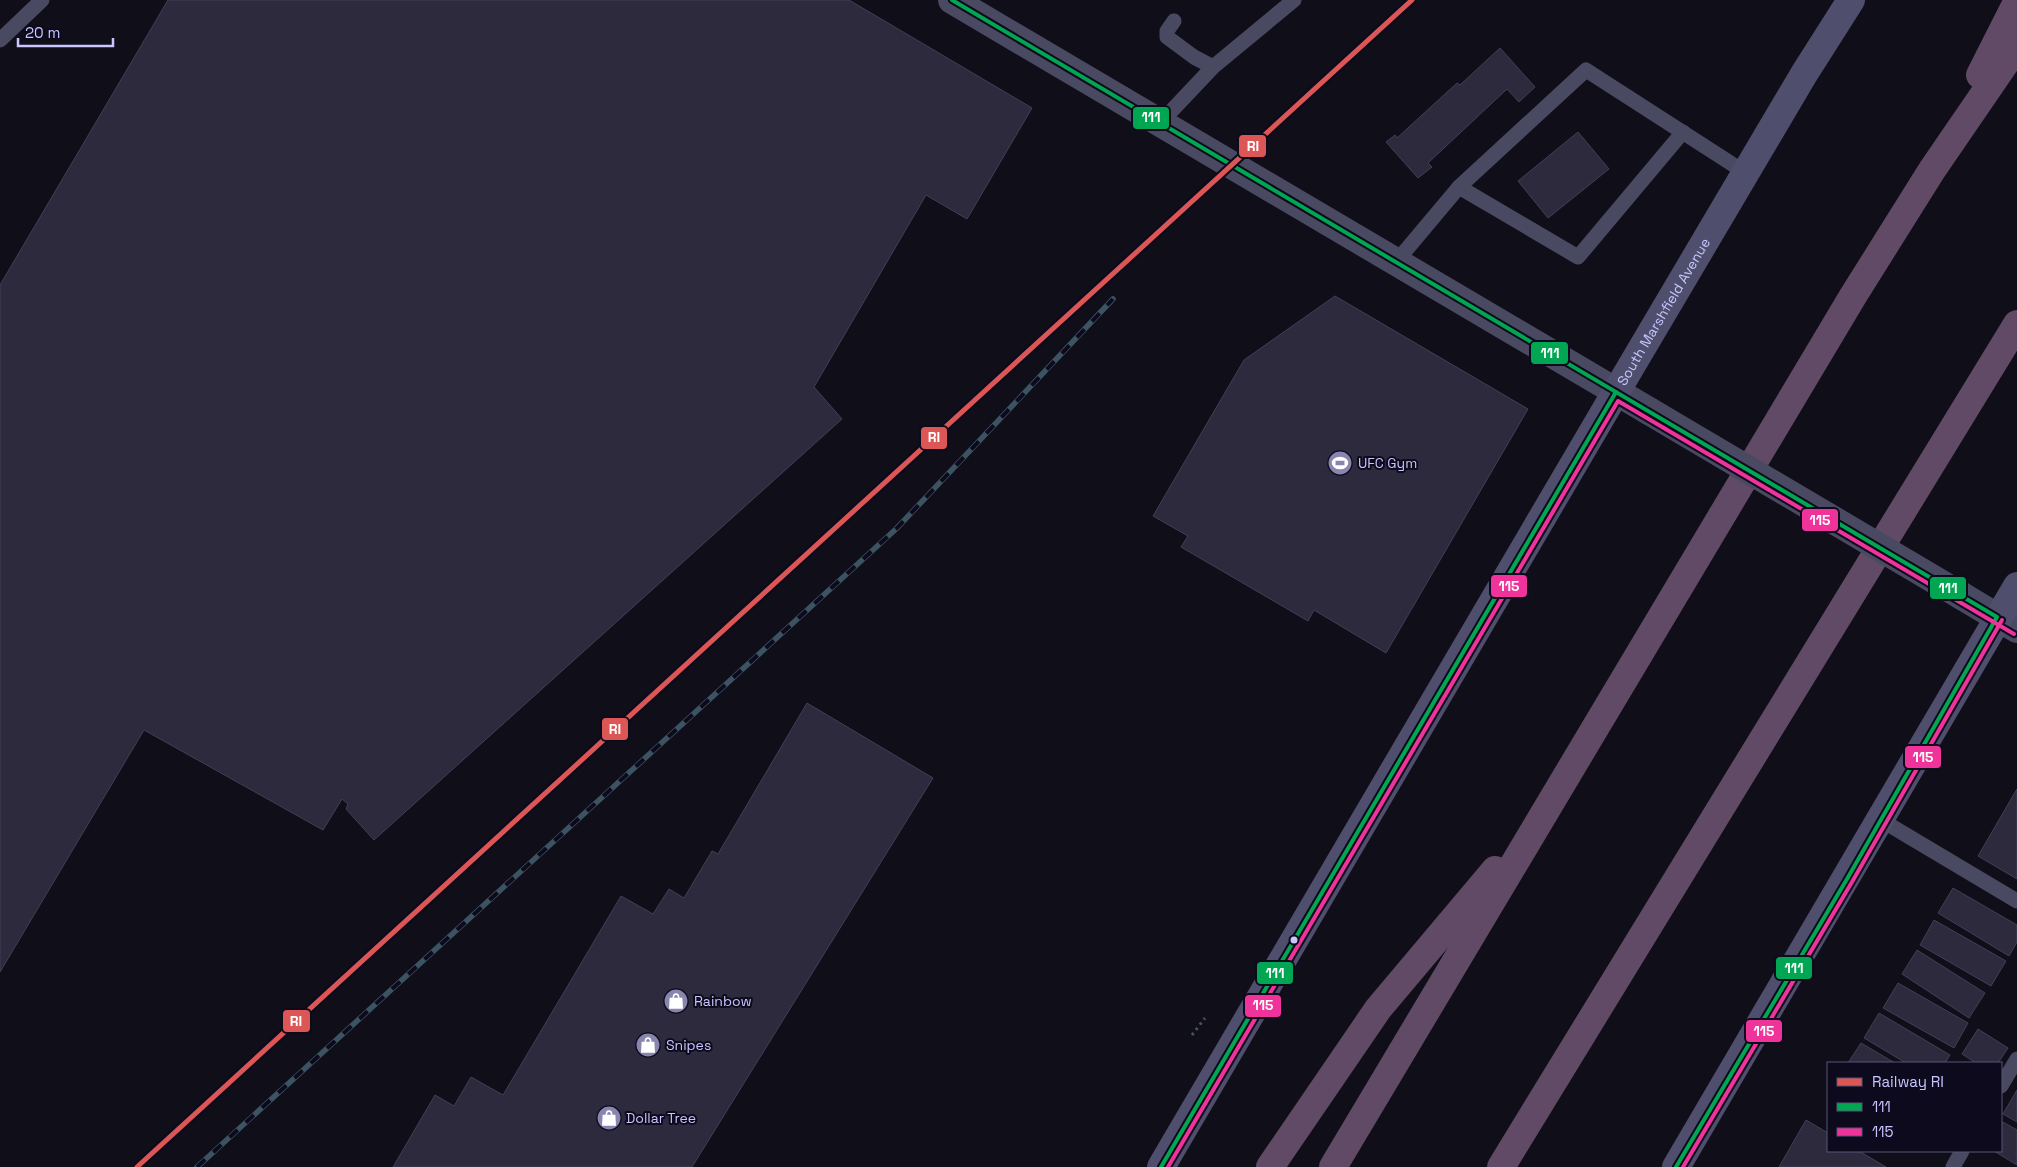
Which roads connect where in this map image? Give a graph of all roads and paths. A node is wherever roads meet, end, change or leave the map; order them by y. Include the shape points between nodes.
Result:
1 (42, 0) edge
2 (952, 0) edge
3 (1294, 0) edge
4 (1851, 0) edge
5 (2017, 2) edge
6 (1174, 21) dead end
7 (0, 40) edge
8 (2017, 46) edge
9 (1213, 67) junction
10 (1160, 123) junction
11 (1683, 132) junction
12 (1932, 170) junction
13 (1746, 173) junction
14 (1459, 187) junction
15 (1396, 262) junction
16 (2017, 324) edge
17 (2017, 331) edge
18 (1993, 360) junction
19 (1616, 392) junction
20 (2017, 586) edge
21 (2007, 623) edge
22 (1547, 807) junction
23 (1881, 820) junction
24 (2017, 901) edge
25 (1205, 1018) dead end
26 (1192, 1035) dead end
27 (2017, 1059) edge
28 (2002, 1084) edge
29 (1961, 1152) edge
30 (1161, 1167) edge
31 (1270, 1167) edge
32 (1333, 1167) edge
33 (1501, 1167) edge
34 (1676, 1167) edge
35 (1952, 1167) edge

1 - 7 lane
2 - 10 street
3 - 9 lane
4 - 13 main road, South Marshfield Avenue
5 - 12 highway
6 - 9 lane via 1166,37
8 - 12 highway
9 - 10 lane
10 - 15 street
11 - 13 lane
11 - 14 lane via 1586,70
11 - 14 lane via 1578,257
12 - 22 highway
13 - 19 main road, South Marshfield Avenue
14 - 15 lane
15 - 19 street
16 - 18 highway
17 - 18 highway
18 - 33 highway
19 - 21 street, bridge
19 - 30 main road, South Marshfield Avenue
20 - 21 main road
21 - 23 main road
22 - 31 highway via 1378,1009
22 - 32 highway
23 - 24 lane
23 - 34 main road
25 - 26 path
27 - 28 lane
29 - 35 lane

